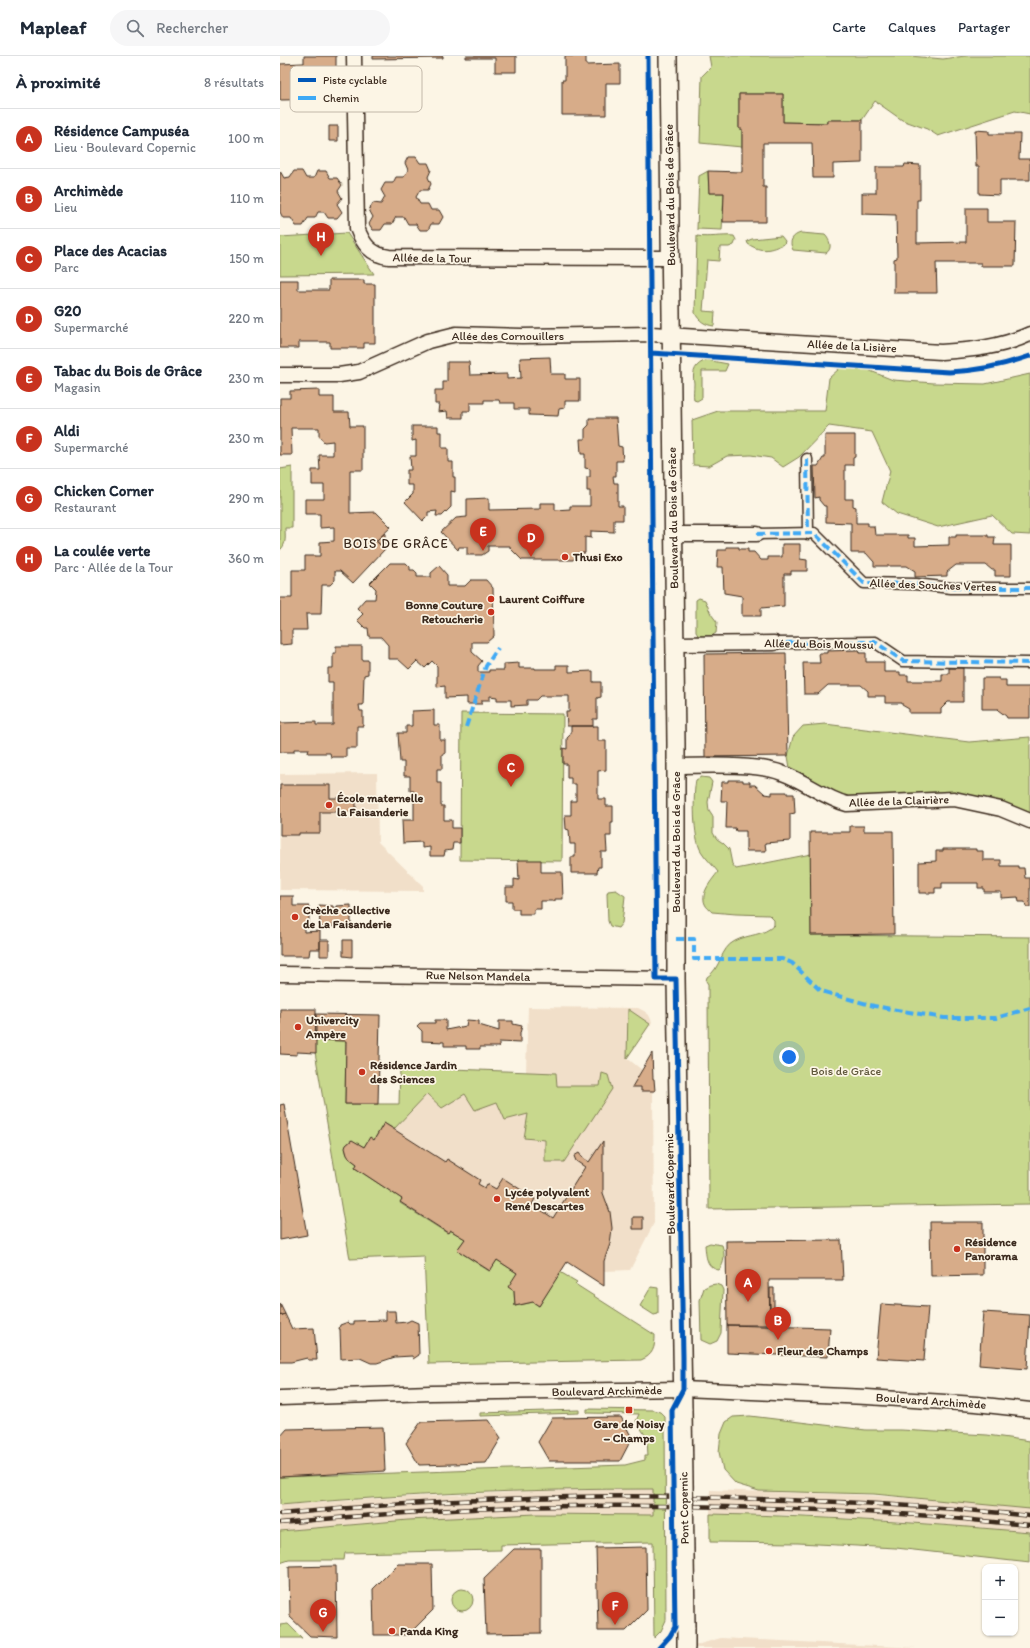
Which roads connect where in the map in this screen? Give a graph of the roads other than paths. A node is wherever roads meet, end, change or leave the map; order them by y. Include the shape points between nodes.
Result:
1 (354, 56) edge
2 (669, 57) edge
3 (354, 66) edge
4 (355, 112) edge
5 (670, 258) junction
6 (1030, 334) edge
7 (672, 336) junction
8 (280, 375) edge
9 (807, 459) dead end
10 (673, 534) junction
11 (757, 534) joint
12 (808, 534) junction
13 (1030, 588) edge
14 (774, 643) joint
15 (674, 644) junction
16 (1030, 663) edge
17 (676, 766) junction
18 (1030, 821) edge
19 (280, 974) edge
20 (676, 979) junction
21 (683, 1389) junction
22 (280, 1398) edge
23 (1030, 1410) edge
24 (686, 1637) edge

1 - 3 street, Allée de la Tour
2 - 5 street, Boulevard du Bois de Grâce
4 - 5 street, Allée de la Tour via 357,228 360,239 367,248 380,256 496,259
5 - 7 street, Boulevard du Bois de Grâce
6 - 7 street, Allée de la Lisière via 992,346 941,352
7 - 8 street, Allée des Cornouillers via 456,334 428,341 359,372 339,375
7 - 10 street, Boulevard du Bois de Grâce
9 - 12 street
10 - 11 street, Allée des Souches Vertes
10 - 15 street, Boulevard du Bois de Grâce
11 - 12 street, Allée des Souches Vertes
12 - 13 street, Allée des Souches Vertes via 814,533 864,583 951,588
14 - 15 street, Allée du Bois Moussu
14 - 16 street, Allée du Bois Moussu via 875,642 903,661
15 - 17 street, Boulevard du Bois de Grâce
17 - 18 street, Allée de la Clairière via 755,767 780,772 837,802 848,804 954,799 1001,808
17 - 20 street, Boulevard du Bois de Grâce
19 - 20 street, Rue Nelson Mandela
20 - 21 street, Boulevard Copernic
21 - 22 street, Boulevard Archimède
21 - 23 street, Boulevard Archimède via 867,1397
21 - 24 street, Pont Copernic, bridge

